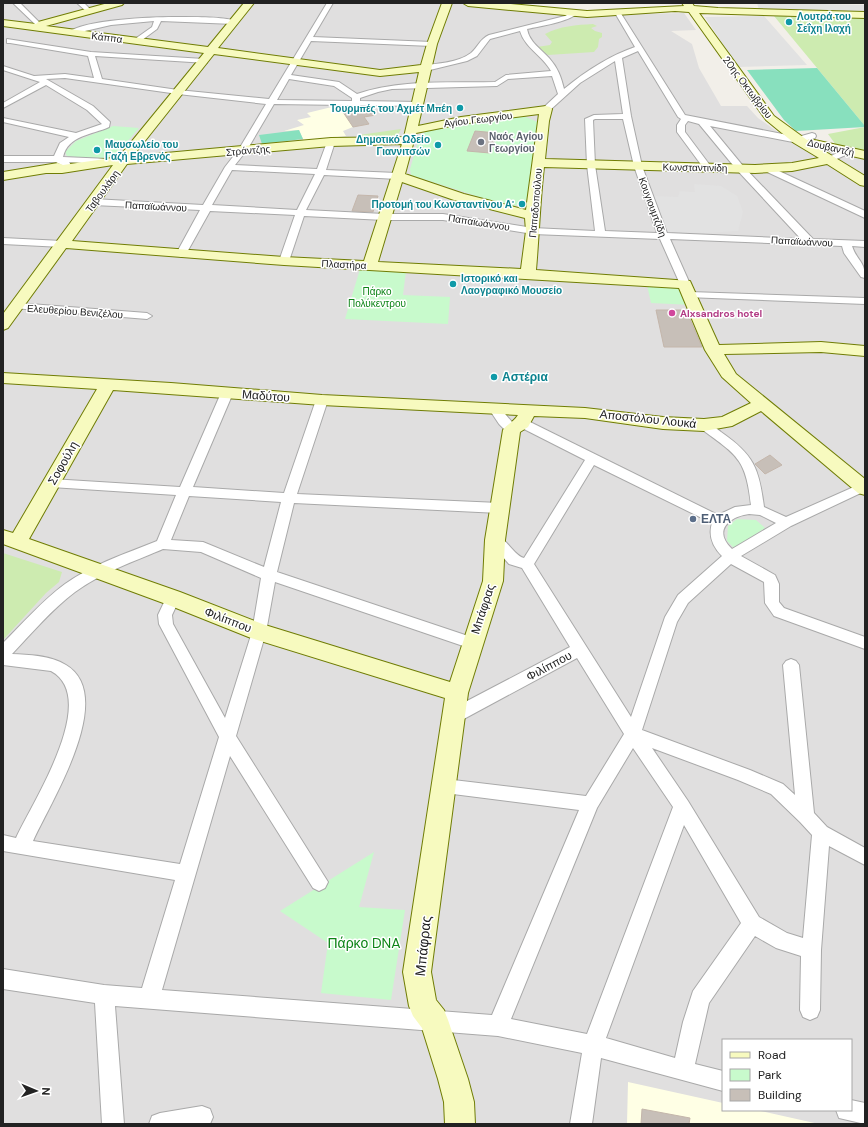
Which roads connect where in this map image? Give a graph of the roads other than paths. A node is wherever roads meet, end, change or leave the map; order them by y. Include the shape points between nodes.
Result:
1 (16, 3) edge
2 (80, 3) edge
3 (119, 3) edge
4 (249, 3) edge
5 (330, 3) edge
6 (447, 3) edge
7 (468, 3) edge
8 (689, 6) edge
9 (89, 11) junction
10 (575, 13) junction
11 (618, 13) junction
12 (865, 15) edge
13 (158, 20) junction
14 (234, 22) junction
15 (3, 23) edge
16 (35, 26) junction
17 (523, 27) junction
18 (72, 32) junction
19 (7, 39) edge
20 (308, 39) junction
21 (138, 41) junction
22 (432, 44) junction
23 (640, 48) junction
24 (211, 50) junction
25 (91, 54) junction
26 (618, 56) junction
27 (295, 61) junction
28 (204, 62) junction
29 (620, 66) junction
30 (600, 67) junction
31 (3, 68) edge
32 (425, 68) junction
33 (556, 73) junction
34 (437, 75) junction
35 (286, 76) junction
36 (34, 78) junction
37 (99, 81) junction
38 (46, 82) junction
39 (421, 86) junction
40 (178, 92) junction
41 (561, 93) junction
42 (356, 101) junction
43 (272, 102) junction
44 (416, 104) junction
45 (3, 106) edge
46 (546, 109) junction
47 (520, 114) junction
48 (627, 116) junction
49 (686, 118) junction
50 (3, 120) edge
51 (543, 121) junction
52 (702, 122) junction
53 (410, 135) junction
54 (78, 136) junction
55 (812, 136) dead end
56 (798, 140) junction
57 (331, 142) junction
58 (811, 149) junction
59 (243, 150) junction
60 (847, 151) junction
61 (865, 155) edge
62 (3, 159) edge
63 (827, 160) junction
64 (65, 161) junction
65 (109, 162) junction
66 (122, 162) junction
67 (538, 163) junction
68 (88, 165) junction
69 (591, 165) junction
70 (796, 165) junction
71 (638, 166) junction
72 (229, 167) junction
73 (708, 168) junction
74 (740, 168) junction
75 (766, 168) junction
76 (46, 169) junction
77 (844, 170) junction
78 (321, 171) junction
79 (3, 176) edge
80 (397, 176) junction
81 (865, 182) edge
82 (93, 202) junction
83 (207, 208) junction
84 (300, 213) junction
85 (865, 215) edge
86 (532, 216) junction
87 (384, 217) junction
88 (533, 231) junction
89 (600, 233) junction
90 (663, 235) junction
91 (3, 241) edge
92 (809, 241) junction
93 (62, 244) junction
94 (846, 244) junction
95 (865, 244) edge
96 (181, 254) junction
97 (284, 261) junction
98 (370, 265) junction
99 (528, 274) junction
100 (865, 274) edge
101 (687, 289) junction
102 (865, 301) edge
103 (10, 306) edge
104 (147, 316) dead end
105 (3, 325) edge
106 (714, 350) junction
107 (865, 351) edge
108 (3, 378) edge
109 (108, 384) junction
110 (227, 393) junction
111 (322, 400) junction
112 (762, 404) junction
113 (495, 409) junction
114 (521, 421) junction
115 (704, 425) junction
116 (592, 459) junction
117 (51, 483) junction
118 (864, 487) edge
119 (184, 491) junction
120 (289, 498) junction
121 (499, 508) junction
122 (758, 510) junction
123 (719, 521) junction
124 (786, 523) junction
125 (10, 540) edge
126 (495, 540) junction
127 (162, 544) junction
128 (731, 556) junction
129 (527, 564) junction
130 (97, 571) junction
131 (269, 575) junction
132 (173, 598) junction
133 (259, 632) junction
134 (472, 643) junction
135 (865, 643) edge
136 (581, 650) junction
137 (3, 653) edge
138 (3, 659) edge
139 (791, 665) dead end
140 (455, 704) junction
141 (633, 734) junction
142 (227, 737) junction
143 (445, 786) junction
144 (590, 804) junction
145 (682, 806) junction
146 (806, 816) junction
147 (821, 833) junction
148 (3, 843) edge
149 (20, 847) junction
150 (865, 857) edge
151 (186, 873) junction
152 (319, 882) dead end
153 (752, 924) junction
154 (811, 950) junction
155 (3, 979) edge
156 (104, 995) junction
157 (149, 999) junction
158 (810, 1010) dead end
159 (434, 1020) junction
160 (498, 1026) junction
161 (593, 1045) junction
162 (682, 1072) junction
163 (722, 1081) edge
164 (852, 1111) edge
165 (865, 1114) edge
166 (202, 1117) dead end
167 (114, 1124) edge
168 (160, 1124) edge
169 (460, 1124) edge
170 (582, 1124) edge

1 - 16 street
2 - 9 street
3 - 9 street
4 - 14 street, Ταβουλάρη
5 - 20 street
6 - 22 street
7 - 10 street
8 - 11 street
8 - 12 street via 718,11
8 - 56 street, 20ης Οκτωβρίου via 766,113
9 - 16 street
10 - 11 street
10 - 17 street
11 - 23 street
13 - 14 street
13 - 18 street via 112,24
13 - 21 street via 155,28
14 - 24 street, Ταβουλάρη
15 - 16 street, Κάππα
16 - 18 street, Κάππα
16 - 19 street
17 - 33 street via 525,37
17 - 34 street via 491,36 481,42 472,56
18 - 21 street, Κάππα
19 - 25 street
20 - 22 street
20 - 27 street
21 - 24 street, Κάππα
22 - 32 street
23 - 26 street
23 - 49 street via 679,114
24 - 27 street, Κάππα
24 - 28 street, Ταβουλάρη
25 - 28 street
25 - 37 street
26 - 29 street, Κουγιουμτζίδη
26 - 30 street
27 - 32 street, Κάππα via 380,73
27 - 35 street
28 - 40 street, Ταβουλάρη
29 - 30 street
29 - 48 street, Κουγιουμτζίδη
30 - 41 street
31 - 36 street
32 - 34 street
32 - 39 street
33 - 34 street via 506,76 498,84
33 - 41 street
34 - 39 street
35 - 42 street via 336,84
35 - 43 street
36 - 37 street via 64,76
36 - 38 street
37 - 40 street
38 - 45 street
38 - 54 street via 90,108 106,122 106,125
39 - 42 street via 376,90
39 - 44 street
40 - 43 street
40 - 66 street, Ταβουλάρη
41 - 46 street
42 - 43 street
42 - 44 street
43 - 59 street
44 - 53 street
46 - 47 street, Αγίου Γεωργίου
46 - 51 street, Παπαδοπούλου
47 - 51 street
47 - 53 street, Αγίου Γεωργίου via 442,123
48 - 69 street via 590,118
48 - 71 street, Κουγιουμτζίδη
49 - 52 street
49 - 73 street via 681,126 681,132
50 - 54 street
51 - 67 street, Παπαδοπούλου
52 - 56 street
52 - 74 street
53 - 57 street, Στράντζης
53 - 80 street
54 - 64 street via 64,142 59,151
55 - 56 street
56 - 58 street, 20ης Οκτωβρίου
56 - 60 street, Δουβαντζή
57 - 59 street, Στράντζης
57 - 78 street
58 - 63 street, 20ης Οκτωβρίου
58 - 70 street via 802,154
59 - 66 street, Στράντζης
59 - 72 street
60 - 61 street, Δουβαντζή
60 - 63 street
62 - 64 street
63 - 70 street, Κωνσταντινίδη
63 - 77 street, 20ης Οκτωβρίου
64 - 65 street
64 - 68 street, Στράντζης
64 - 76 street, Στράντζης
65 - 66 street, Στράντζης
65 - 68 street, Στράντζης
66 - 82 street, Ταβουλάρη
67 - 69 street, Κωνσταντινίδη
67 - 86 street, Παπαδοπούλου
68 - 76 street, Στράντζης
69 - 71 street, Κωνσταντινίδη
69 - 89 street
70 - 75 street, Κωνσταντινίδη
70 - 77 street
71 - 73 street, Κωνσταντινίδη
71 - 90 street, Κουγιουμτζίδη
72 - 78 street
72 - 83 street
73 - 74 street, Κωνσταντινίδη
74 - 75 street, Κωνσταντινίδη
74 - 92 street
75 - 85 street
76 - 79 street, Στράντζης
77 - 81 street, 20ης Οκτωβρίου
78 - 80 street
78 - 84 street
80 - 86 street via 459,197
80 - 87 street
82 - 83 street, Παπαϊωάννου
82 - 93 street, Ταβουλάρη
83 - 84 street, Παπαϊωάννου
83 - 96 street
84 - 87 street, Παπαϊωάννου
84 - 97 street
86 - 88 street, Παπαδοπούλου
87 - 88 street, Παπαϊωάννου via 443,217
87 - 98 street
88 - 89 street, Παπαϊωάννου
88 - 99 street, Παπαδοπούλου
89 - 90 street, Παπαϊωάννου
90 - 92 street, Παπαϊωάννου
90 - 101 street, Κουγιουμτζίδη
91 - 93 street, Πλαστήρα
92 - 94 street, Παπαϊωάννου
93 - 96 street, Πλαστήρα
93 - 103 street, Ταβουλάρη
94 - 95 street, Παπαϊωάννου
94 - 100 street
96 - 97 street, Πλαστήρα
97 - 98 street, Πλαστήρα
98 - 99 street, Πλαστήρα
99 - 101 street, Πλαστήρα
101 - 102 street
101 - 106 street, Κουγιουμτζίδη
103 - 104 street, Ελευθερίου Βενιζέλου
103 - 105 street, Ταβουλάρη
106 - 107 street via 786,346
106 - 112 street, Κουγιουμτζίδη via 730,377
108 - 109 street, Μαδύτου
109 - 110 street, Μαδύτου
109 - 117 street, Σοφούλη
110 - 111 street, Μαδύτου
110 - 119 street
111 - 113 street, Μαδύτου
111 - 120 street
112 - 115 street, Αποστόλου Λουκά via 726,422
112 - 118 street, Κουγιουμτζίδη
113 - 114 street, Μαδύτου
113 - 114 street via 503,421
114 - 115 street, Αποστόλου Λουκά via 585,413 663,423
114 - 116 street
114 - 121 street, Μπάφρας
115 - 122 street via 735,448 748,464 752,472
116 - 123 street
116 - 129 street
117 - 119 street
117 - 125 street, Σοφούλη
118 - 124 street
119 - 120 street
119 - 127 street
120 - 121 street
120 - 131 street
121 - 126 street, Μπάφρας
122 - 123 street via 732,513
122 - 124 street
123 - 128 street via 716,530 718,540
124 - 128 street
125 - 130 street, Φιλίππου
126 - 129 street via 514,560
126 - 134 street, Μπάφρας via 491,590
127 - 130 street
127 - 131 street via 203,547
128 - 135 street via 770,579 771,603 779,612
128 - 141 street via 683,599 670,621
129 - 136 street
130 - 132 street, Φιλίππου
130 - 137 street via 62,593
131 - 133 street
131 - 134 street
132 - 133 street, Φιλίππου
132 - 142 street via 164,620
133 - 140 street, Φιλίππου
133 - 142 street
134 - 140 street, Μπάφρας
136 - 140 street, Φιλίππου
136 - 141 street
138 - 149 street via 49,664 61,669 70,677 78,699 74,731 66,753
139 - 146 street
140 - 143 street, Μπάφρας
141 - 144 street
141 - 145 street
141 - 146 street via 776,789
142 - 151 street
142 - 152 street
143 - 144 street
143 - 159 street, Μπάφρας via 417,972 423,1006
144 - 160 street
145 - 153 street
145 - 161 street
146 - 147 street
147 - 150 street
147 - 154 street
148 - 149 street
149 - 151 street
151 - 157 street
153 - 154 street via 783,941
153 - 162 street via 700,998
154 - 158 street
155 - 156 street
156 - 157 street
156 - 167 street
157 - 159 street
159 - 160 street
159 - 169 street, Μπάφρας via 454,1079
160 - 161 street
161 - 162 street
161 - 170 street
162 - 163 street
164 - 165 street
166 - 168 street

